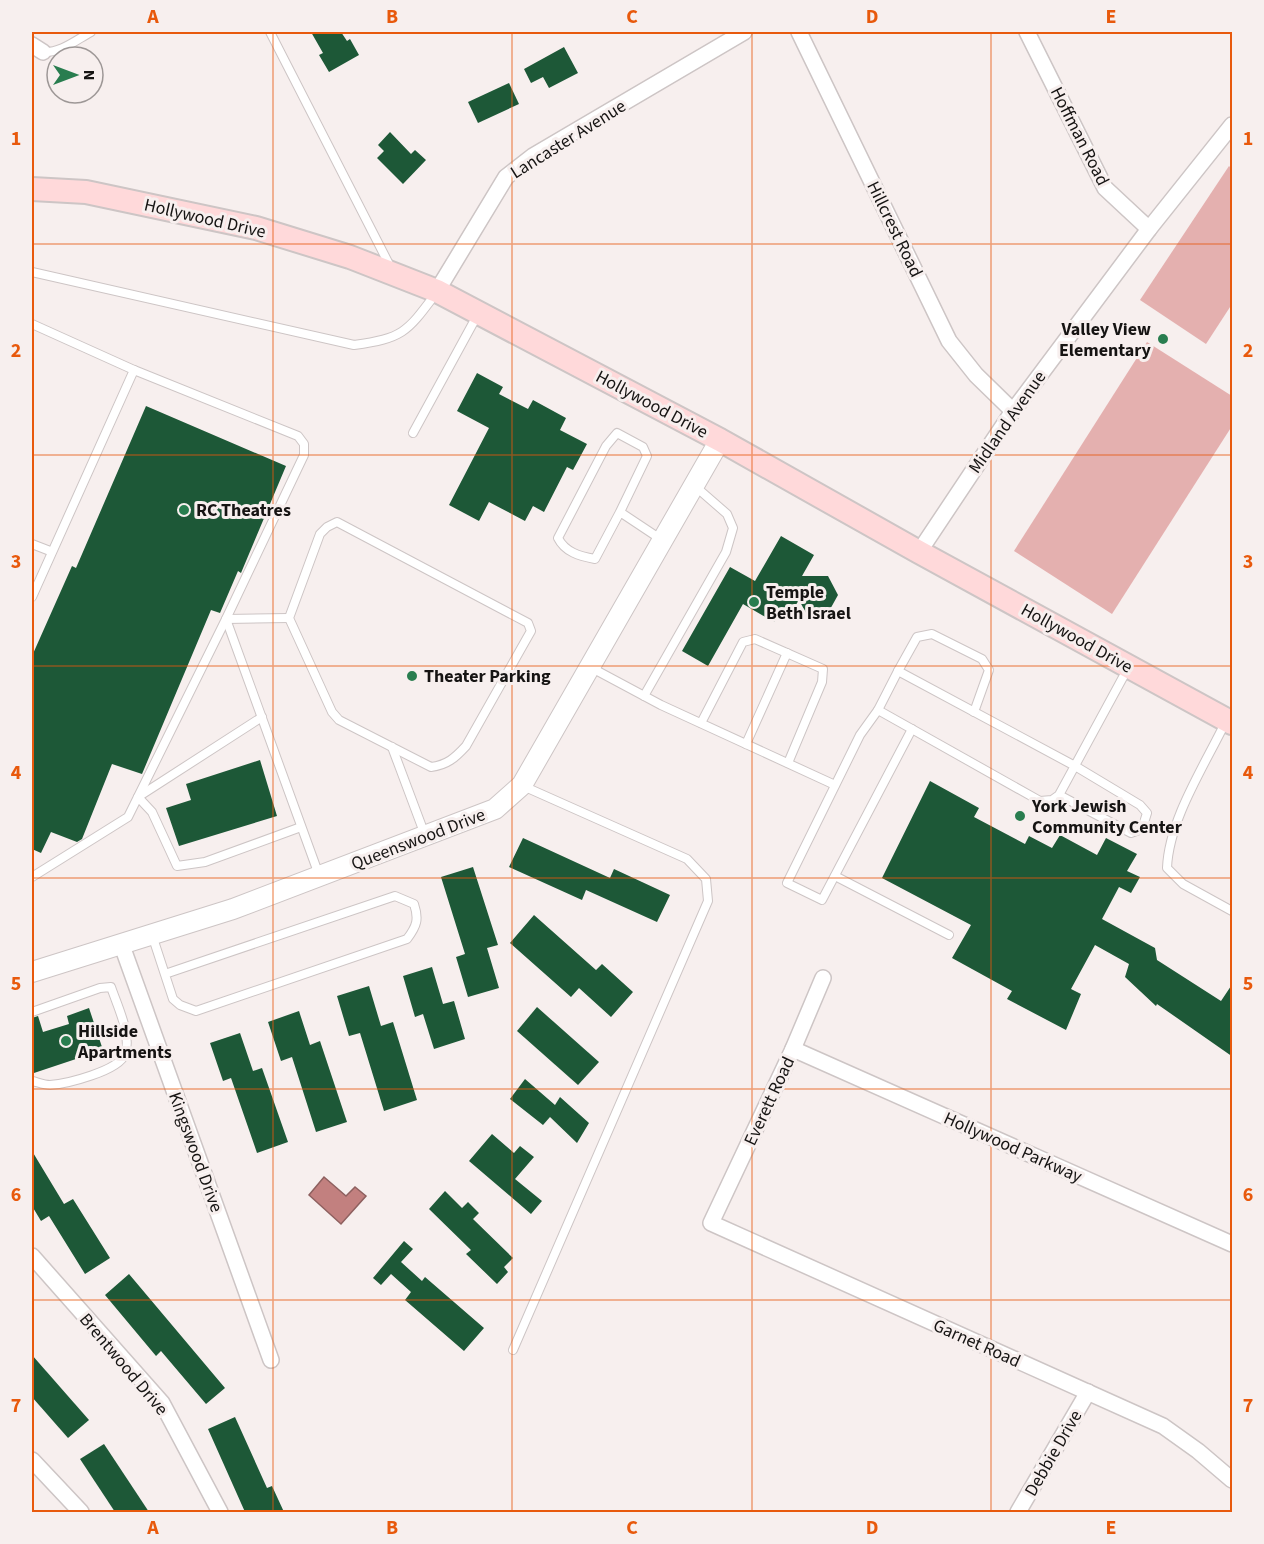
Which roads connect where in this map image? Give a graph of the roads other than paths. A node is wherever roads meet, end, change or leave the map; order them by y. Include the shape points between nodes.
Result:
1 (91, 32) edge
2 (270, 32) edge
3 (744, 32) edge
4 (799, 32) edge
5 (1028, 32) edge
6 (38, 48) edge
7 (1233, 125) edge
8 (32, 189) edge
9 (1149, 229) junction
10 (32, 272) edge
11 (394, 274) junction
12 (437, 291) junction
13 (478, 312) junction
14 (32, 324) edge
15 (134, 370) junction
16 (1013, 411) junction
17 (413, 433) dead end
18 (720, 440) junction
19 (694, 485) junction
20 (620, 512) junction
21 (663, 541) junction
22 (32, 544) edge
23 (50, 551) junction
24 (919, 552) junction
25 (32, 597) edge
26 (289, 618) junction
27 (226, 619) junction
28 (787, 652) junction
29 (588, 667) junction
30 (1129, 667) junction
31 (898, 671) junction
32 (644, 696) junction
33 (878, 710) junction
34 (974, 712) junction
35 (262, 717) junction
36 (1229, 721) edge
37 (701, 723) junction
38 (912, 729) junction
39 (746, 744) junction
40 (392, 747) junction
41 (788, 763) junction
42 (1075, 766) junction
43 (522, 785) junction
44 (835, 785) junction
45 (1059, 795) junction
46 (138, 797) junction
47 (302, 827) junction
48 (426, 837) junction
49 (835, 876) junction
50 (32, 877) edge
51 (320, 877) junction
52 (1233, 911) edge
53 (151, 934) junction
54 (949, 935) dead end
55 (121, 943) junction
56 (32, 972) edge
57 (165, 974) junction
58 (823, 978) dead end
59 (32, 1012) edge
60 (793, 1050) junction
61 (32, 1081) edge
62 (711, 1223) joint
63 (1233, 1244) edge
64 (32, 1256) edge
65 (513, 1350) dead end
66 (271, 1360) dead end
67 (1088, 1392) junction
68 (32, 1460) edge
69 (1233, 1480) edge
70 (81, 1512) edge
71 (220, 1512) edge
72 (1018, 1512) edge

1 - 6 lane via 53,52
2 - 11 lane
3 - 12 street, Lancaster Avenue via 533,156 506,177
4 - 16 street, Hillcrest Road via 949,341 976,375
5 - 9 street, Hoffman Road via 1105,188
7 - 9 street, Midland Avenue
8 - 11 main road, Hollywood Drive via 86,192 256,228
9 - 16 street, Midland Avenue
10 - 12 lane via 354,345 387,340 412,326
11 - 12 main road, Hollywood Drive
12 - 13 main road, Hollywood Drive
13 - 17 lane
13 - 18 main road, Hollywood Drive
14 - 15 lane
15 - 23 lane
15 - 27 lane via 298,436 304,444 304,455
16 - 24 street, Midland Avenue
18 - 19 street, Queenswood Drive
18 - 24 main road, Hollywood Drive
19 - 21 street, Queenswood Drive
19 - 32 lane via 727,514 733,528 726,552
20 - 20 lane via 647,456 643,447 617,433 606,446 558,538 563,547 595,559
20 - 21 lane
21 - 29 street, Queenswood Drive
22 - 23 lane
23 - 25 lane
24 - 30 main road, Hollywood Drive
26 - 27 lane
26 - 40 lane via 332,712 339,720
26 - 40 lane via 320,534 337,522 528,623 531,631 466,746 454,759 431,768
27 - 35 lane
27 - 46 lane
28 - 37 lane via 755,639 743,642
28 - 39 lane
28 - 41 lane via 823,669 822,682
29 - 32 lane
29 - 43 street, Queenswood Drive
30 - 36 main road, Hollywood Drive
30 - 42 lane
31 - 33 lane
31 - 34 lane
31 - 34 lane via 917,637 932,634 982,659 989,670
32 - 37 lane
33 - 38 lane
33 - 44 lane via 860,735
34 - 42 lane
35 - 46 lane
35 - 47 lane
36 - 52 lane via 1176,824 1167,868 1183,884
37 - 39 lane
38 - 45 lane via 1040,801
38 - 49 lane
39 - 41 lane
40 - 48 lane
41 - 44 lane
42 - 45 lane
42 - 45 lane via 1144,808 1145,824 1139,832 1131,833
43 - 48 street, Queenswood Drive via 495,809
43 - 65 lane via 687,859 706,879 708,901
44 - 49 lane via 787,883 822,900
46 - 47 lane via 152,812 177,866 205,862
46 - 50 lane via 128,817
47 - 51 lane
48 - 51 street, Queenswood Drive
49 - 54 lane
51 - 53 street, Queenswood Drive
53 - 55 street, Queenswood Drive
53 - 57 lane
55 - 56 street, Queenswood Drive
55 - 66 street, Kingswood Drive
57 - 57 lane via 173,999 196,1011 407,939 418,916 414,904 395,896
58 - 60 street, Everett Road
59 - 61 lane via 111,987 126,1038 125,1055 116,1066 49,1085
60 - 62 street, Everett Road
60 - 63 street, Hollywood Parkway
62 - 67 street, Garnet Road
64 - 71 street, Brentwood Drive via 162,1403
67 - 69 street, Garnet Road via 1163,1426
67 - 72 street, Debbie Drive
68 - 70 street

